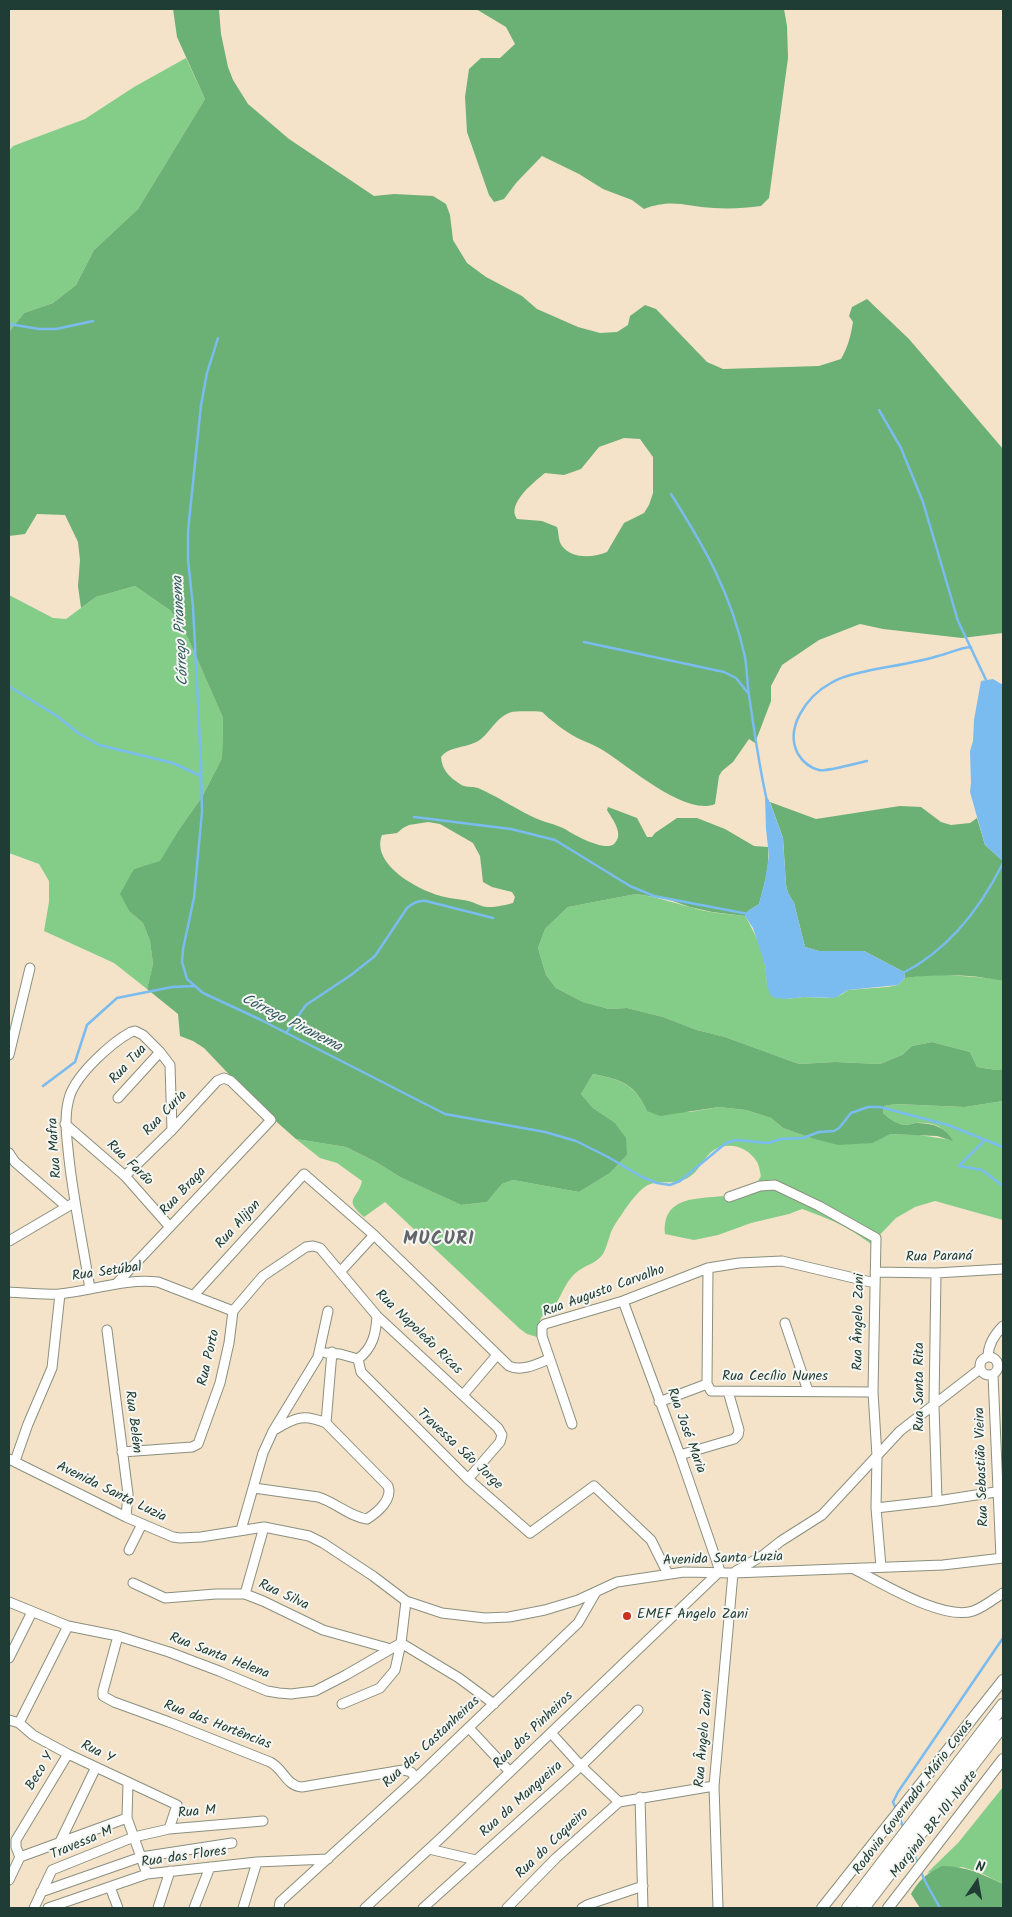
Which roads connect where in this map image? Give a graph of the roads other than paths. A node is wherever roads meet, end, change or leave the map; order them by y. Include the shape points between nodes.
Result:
1 (30, 968) dead end
2 (160, 1052) junction
3 (9, 1055) edge
4 (118, 1098) dead end
5 (271, 1120) joint
6 (66, 1124) junction
7 (172, 1130) junction
8 (9, 1153) edge
9 (125, 1176) junction
10 (729, 1197) dead end
11 (70, 1205) junction
12 (170, 1227) junction
13 (374, 1235) junction
14 (9, 1241) edge
15 (708, 1268) junction
16 (1003, 1269) edge
17 (340, 1272) junction
18 (875, 1272) junction
19 (936, 1273) junction
20 (875, 1282) junction
21 (116, 1284) junction
22 (90, 1288) junction
23 (9, 1292) edge
24 (60, 1294) junction
25 (194, 1295) junction
26 (622, 1301) junction
27 (233, 1311) junction
28 (328, 1311) dead end
29 (377, 1316) junction
30 (785, 1323) dead end
31 (1003, 1326) edge
32 (107, 1330) dead end
33 (332, 1352) junction
34 (497, 1354) junction
35 (318, 1357) junction
36 (988, 1357) junction
37 (358, 1358) junction
38 (550, 1359) junction
39 (980, 1369) junction
40 (998, 1374) edge
41 (707, 1384) junction
42 (728, 1391) junction
43 (808, 1391) junction
44 (873, 1392) junction
45 (463, 1395) junction
46 (659, 1402) junction
47 (934, 1405) junction
48 (326, 1423) junction
49 (572, 1424) dead end
50 (273, 1431) junction
51 (122, 1452) junction
52 (680, 1455) junction
53 (877, 1456) junction
54 (12, 1460) edge
55 (468, 1479) junction
56 (254, 1488) junction
57 (1000, 1491) edge
58 (937, 1501) junction
59 (876, 1508) junction
60 (126, 1517) junction
61 (142, 1524) junction
62 (264, 1527) junction
63 (240, 1530) junction
64 (129, 1550) dead end
65 (1002, 1558) edge
66 (881, 1567) junction
67 (851, 1568) junction
68 (720, 1571) junction
69 (733, 1573) junction
70 (668, 1574) junction
71 (133, 1583) dead end
72 (596, 1592) junction
73 (1003, 1593) edge
74 (244, 1594) junction
75 (406, 1601) junction
76 (9, 1602) edge
77 (32, 1612) junction
78 (68, 1626) junction
79 (118, 1636) junction
80 (401, 1643) junction
81 (391, 1649) junction
82 (9, 1658) edge
83 (1003, 1680) edge
84 (342, 1704) dead end
85 (494, 1704) junction
86 (1003, 1705) edge
87 (638, 1710) dead end
88 (9, 1720) edge
89 (19, 1723) junction
90 (1003, 1725) edge
91 (468, 1728) junction
92 (551, 1733) junction
93 (68, 1754) junction
94 (1003, 1759) edge
95 (580, 1766) junction
96 (96, 1767) junction
97 (510, 1772) junction
98 (416, 1778) junction
99 (128, 1783) junction
100 (714, 1786) junction
101 (640, 1797) junction
102 (619, 1802) junction
103 (128, 1818) junction
104 (264, 1821) dead end
105 (169, 1829) junction
106 (134, 1837) junction
107 (232, 1843) dead end
108 (59, 1844) junction
109 (429, 1849) junction
110 (20, 1857) junction
111 (141, 1857) junction
112 (328, 1859) junction
113 (476, 1860) junction
114 (257, 1862) junction
115 (210, 1867) junction
116 (170, 1871) junction
117 (147, 1874) junction
118 (9, 1880) edge
119 (110, 1886) junction
120 (642, 1886) junction
121 (42, 1892) junction
122 (279, 1907) edge
123 (34, 1908) edge
124 (48, 1908) edge
125 (118, 1908) edge
126 (158, 1908) edge
127 (194, 1908) edge
128 (243, 1908) edge
129 (365, 1908) edge
130 (424, 1908) edge
131 (507, 1908) edge
132 (582, 1908) edge
133 (643, 1908) edge
134 (718, 1908) edge
135 (822, 1908) edge
136 (848, 1908) edge
137 (863, 1908) edge
138 (888, 1908) edge

1 - 3 street
2 - 4 street, Rua Tua
2 - 6 street, Rua Mafra via 143,1034 135,1031 126,1034 96,1060 76,1084 67,1106
2 - 7 street via 170,1065
5 - 7 street, Rua Curia via 224,1078 217,1081
5 - 12 street, Rua Braga
6 - 9 street, Rua Farão
6 - 11 street, Rua Mafra
7 - 9 street, Rua Curia
8 - 11 street via 15,1162
9 - 12 street, Rua Farão
10 - 18 street, Rua Ângelo Zani via 760,1186 775,1186 819,1206 876,1238
11 - 14 street
11 - 22 street, Rua Mafra
12 - 21 street, Rua Braga
13 - 17 street
13 - 25 street, Rua Alijon via 304,1174
13 - 34 street
15 - 20 street, Rua Augusto Carvalho via 782,1260
15 - 26 street, Rua Augusto Carvalho
15 - 41 street, Rua Cecílio Nunes
16 - 19 street, Rua Paraná
17 - 27 street, Rua Napoleão Ricas via 320,1248 306,1247 263,1276
17 - 29 street, Rua Napoleão Ricas
18 - 19 street, Rua Paraná
18 - 20 street, Rua Ângelo Zani
19 - 47 street, Rua Santa Rita
20 - 44 street, Rua Ângelo Zani
21 - 22 street, Rua Setúbal
21 - 25 street, Rua Setúbal via 158,1282
22 - 24 street, Rua Setúbal
23 - 24 street, Rua Setúbal
24 - 54 street via 52,1368
25 - 27 street, Rua Setúbal
26 - 38 street, Rua Augusto Carvalho via 545,1324 541,1331
26 - 46 street, Rua José Maria
27 - 51 street, Rua Porto via 220,1383 198,1444
28 - 35 street
29 - 37 street via 371,1345
29 - 45 street, Rua Napoleão Ricas
30 - 43 street
31 - 36 street via 996,1332
32 - 51 street, Rua Belém
33 - 35 street
33 - 37 street
33 - 48 street
34 - 38 street via 516,1369
34 - 45 street
35 - 50 street
36 - 39 street via 981,1362
36 - 40 street via 997,1361
37 - 55 street, Travessa São Jorge via 364,1377
38 - 49 street, Rua Augusto Carvalho
39 - 40 street via 984,1374
39 - 47 street
40 - 57 street, Rua Sebastião Vieira
41 - 42 street, Rua Cecílio Nunes via 711,1391
41 - 46 street
42 - 43 street, Rua Cecílio Nunes
42 - 52 street via 738,1435
43 - 44 street, Rua Cecílio Nunes
44 - 53 street, Rua Ângelo Zani
45 - 55 street, Rua Napoleão Ricas via 502,1435 500,1442
46 - 52 street, Rua José Maria
47 - 53 street via 900,1431
47 - 58 street, Rua Santa Rita
48 - 50 street via 304,1416
48 - 56 street via 388,1486 389,1498 373,1516 360,1518 318,1497
50 - 56 street via 263,1453
51 - 60 street, Rua Belém via 128,1494
52 - 68 street, Rua José Maria
53 - 59 street, Rua Ângelo Zani
53 - 69 street via 822,1515
54 - 60 street, Avenida Santa Luzia
55 - 70 street, Travessa São Jorge via 530,1533 594,1486 651,1540
56 - 63 street
57 - 58 street
57 - 65 street, Rua Sebastião Vieira
58 - 59 street
59 - 66 street, Rua Ângelo Zani
60 - 61 street, Avenida Santa Luzia
61 - 63 street, Avenida Santa Luzia via 180,1538
61 - 64 street
62 - 63 street, Avenida Santa Luzia
62 - 74 street
62 - 75 street, Avenida Santa Luzia via 316,1539
65 - 66 street, Avenida Santa Luzia
66 - 67 street, Avenida Santa Luzia
67 - 69 street, Avenida Santa Luzia
67 - 73 street via 932,1608 951,1612 973,1611
68 - 69 street, Avenida Santa Luzia
68 - 70 street, Avenida Santa Luzia
68 - 92 street, Rua dos Pinheiros
69 - 100 street, Rua Ângelo Zani
70 - 72 street, Avenida Santa Luzia via 617,1582
71 - 74 street, Rua Silva via 165,1598
72 - 75 street, Avenida Santa Luzia via 578,1600 509,1617 442,1613
72 - 85 street, Rua das Castanheiras via 578,1623
74 - 81 street, Rua Silva via 323,1630
75 - 80 street
76 - 77 street, Rua Santa Helena
77 - 78 street, Rua Santa Helena
77 - 82 street
78 - 79 street, Rua Santa Helena
78 - 89 street
79 - 81 street, Rua Santa Helena via 177,1655 267,1691 291,1694 315,1691
79 - 98 street, Rua das Hortências via 103,1691 103,1696 114,1702 270,1762 281,1769 289,1783 296,1787 403,1770
80 - 81 street, Rua Santa Helena
80 - 84 street via 395,1670 380,1688
80 - 85 street via 459,1678
83 - 135 main road
85 - 91 street, Rua das Castanheiras
86 - 136 highway, Rodovia Governador Mário Covas
87 - 95 street, Rua da Mangueira
88 - 89 street, Rua Y
89 - 93 street, Rua Y via 32,1735
90 - 137 highway, Rodovia Governador Mário Covas
91 - 97 street
91 - 98 street, Rua das Castanheiras
92 - 95 street
92 - 97 street, Rua dos Pinheiros
93 - 96 street, Rua Y
93 - 110 street, Beco Y via 16,1840
94 - 138 main road, Marginal BR-101 Norte
95 - 102 street
95 - 113 street, Rua da Mangueira
96 - 99 street, Rua Y
96 - 108 street
97 - 109 street, Rua dos Pinheiros
98 - 112 street, Rua das Castanheiras
99 - 103 street
99 - 105 street, Rua Y via 177,1805
100 - 101 street
100 - 134 street, Rua Ângelo Zani
101 - 102 street
101 - 120 street
102 - 131 street, Rua do Coqueiro via 556,1858
103 - 106 street
103 - 108 street
104 - 105 street, Rua M
105 - 106 street, Rua M
106 - 111 street
106 - 121 street, Travessa M via 52,1870
107 - 111 street
108 - 110 street
109 - 113 street
109 - 129 street, Rua dos Pinheiros
110 - 118 street
111 - 117 street
111 - 121 street
112 - 114 street, Rua das Flores
112 - 122 street, Rua das Castanheiras via 280,1902
113 - 130 street, Rua da Mangueira
114 - 115 street, Rua das Flores
114 - 128 street
115 - 116 street, Rua das Flores
115 - 127 street
116 - 117 street, Rua das Flores
116 - 126 street
117 - 119 street, Rua das Flores
119 - 124 street, Rua das Flores
119 - 125 street
120 - 132 street
120 - 133 street
121 - 123 street, Travessa M

